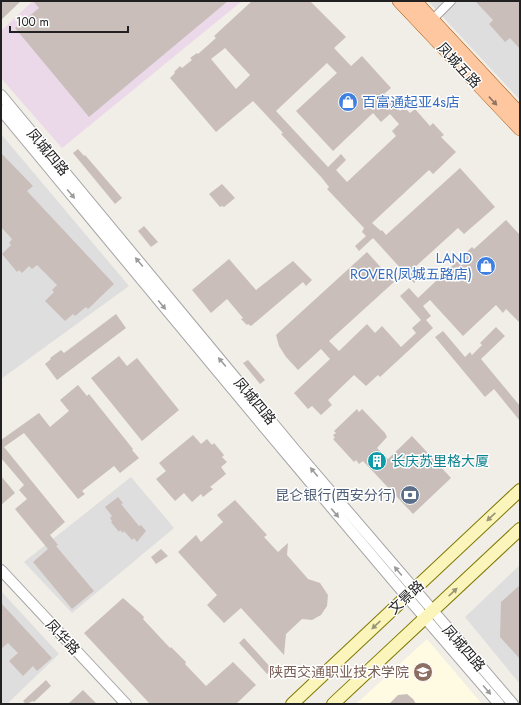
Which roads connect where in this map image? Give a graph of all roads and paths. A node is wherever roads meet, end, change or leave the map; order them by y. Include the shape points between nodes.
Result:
1 (399, 1) edge
2 (415, 1) edge
3 (451, 1) edge
4 (428, 23) junction
5 (1, 95) edge
6 (1, 110) edge
7 (518, 117) edge
8 (520, 490) edge
9 (520, 530) edge
10 (1, 570) edge
11 (409, 593) junction
12 (429, 615) junction
13 (126, 704) edge
14 (292, 704) edge
15 (333, 704) edge
16 (499, 704) edge
17 (513, 704) edge

1 - 4 main road, 凤城五路
2 - 4 main road, 凤城五路
3 - 4 street
4 - 7 main road, 凤城五路
11 -> 5 street, 凤城四路
6 -> 11 street, 凤城四路
8 -> 11 main road, 文景路
12 -> 9 main road, 文景路
10 - 13 street, 凤华路
11 - 12 street, 凤城四路
11 -> 14 main road, 文景路
12 - 15 main road, 文景路
12 -> 16 street, 凤城四路
12 - 17 street, 凤城四路

